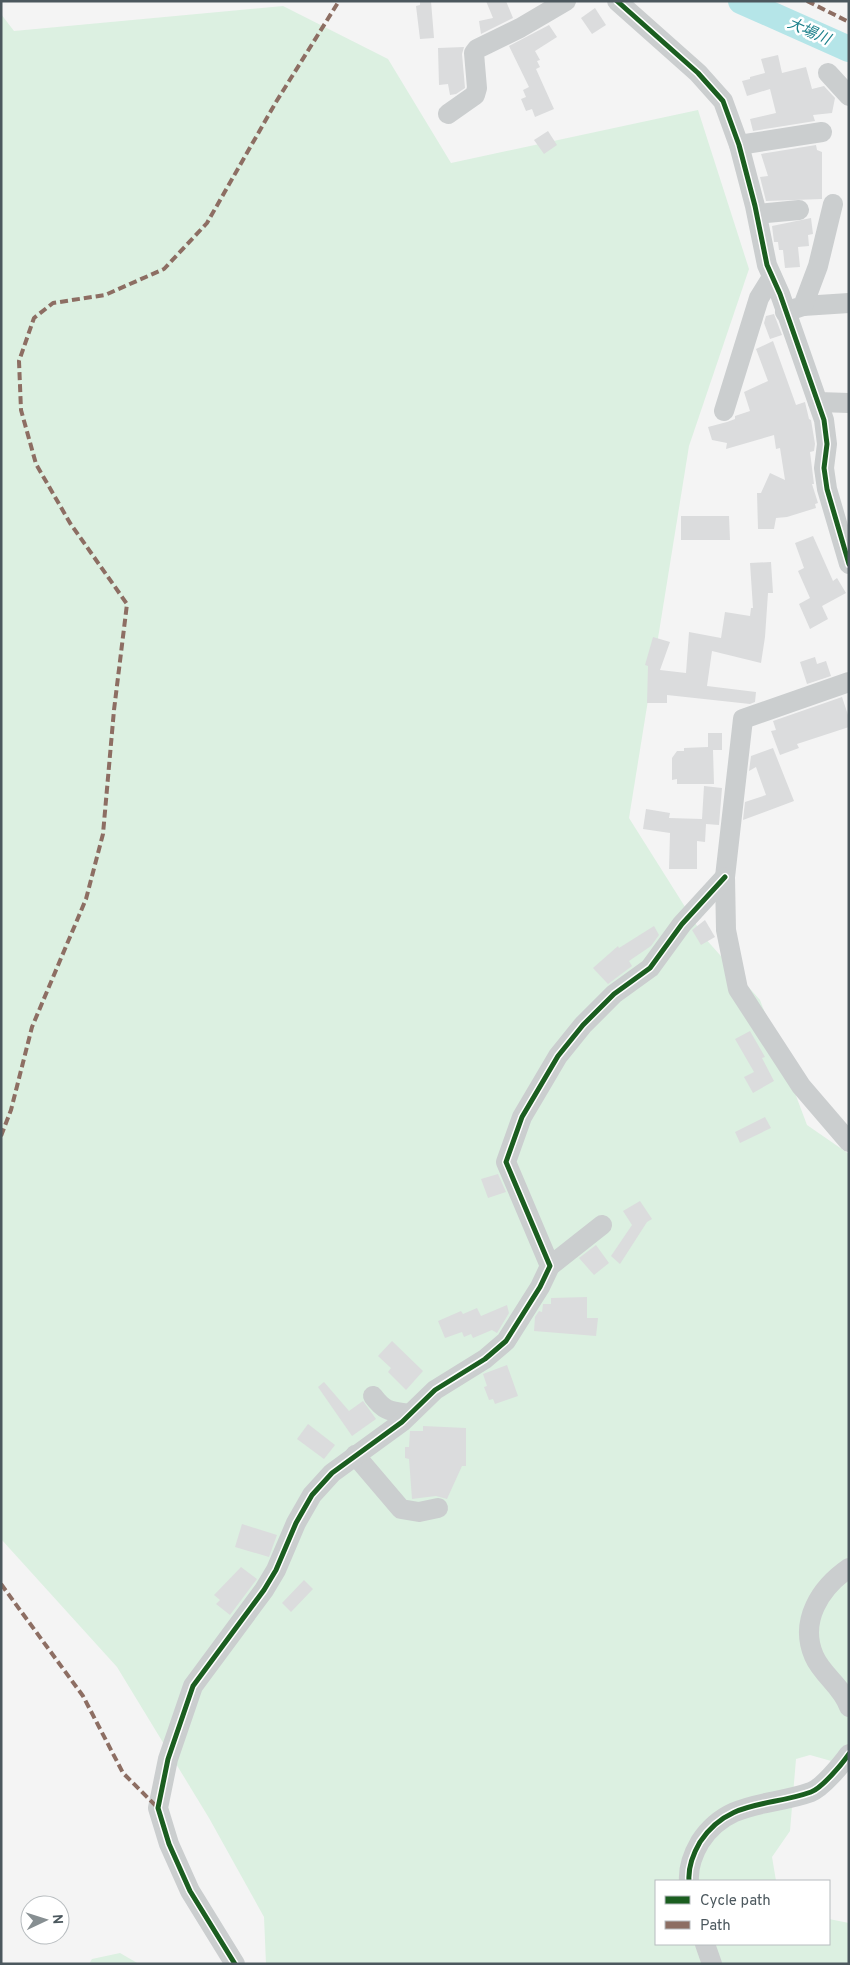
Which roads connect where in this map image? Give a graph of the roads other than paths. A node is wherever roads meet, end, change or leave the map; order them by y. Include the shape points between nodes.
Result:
1 (566, 1) edge
2 (617, 1) edge
3 (828, 73) dead end
4 (849, 96) edge
5 (448, 114) dead end
6 (822, 132) dead end
7 (739, 145) junction
8 (833, 204) dead end
9 (799, 210) dead end
10 (756, 214) junction
11 (772, 276) junction
12 (849, 303) edge
13 (794, 309) junction
14 (818, 402) junction
15 (849, 403) edge
16 (724, 411) dead end
17 (849, 564) edge
18 (849, 682) edge
19 (725, 877) junction
20 (849, 1142) edge
21 (602, 1225) dead end
22 (550, 1266) junction
23 (373, 1396) dead end
24 (410, 1414) junction
25 (355, 1455) junction
26 (438, 1508) dead end
27 (849, 1568) edge
28 (849, 1707) edge
29 (849, 1754) edge
30 (689, 1880) edge
31 (704, 1945) edge
32 (235, 1964) edge
33 (712, 1964) edge

1 - 5 street via 477,49 474,53 475,95
2 - 7 street via 698,73 723,101
3 - 4 street
6 - 7 street
7 - 10 street
8 - 13 street via 818,266
9 - 10 street
10 - 11 street
11 - 13 street
11 - 16 street via 760,298
12 - 13 street
13 - 14 street
14 - 15 street
14 - 17 street via 827,444 824,468 827,488
18 - 19 street via 743,720
19 - 20 street via 726,930 738,989 801,1086
19 - 22 street via 682,924 650,968 614,994 583,1024 558,1056 522,1117 506,1162
21 - 22 street
22 - 24 street via 506,1341 485,1359 435,1390
23 - 24 street via 387,1411
24 - 25 street
25 - 26 street via 401,1508 419,1512
25 - 32 street via 332,1473 312,1496 296,1523 276,1570 193,1686 168,1759 158,1808 168,1844 190,1891
27 - 28 street via 825,1588 812,1610 809,1633 815,1657
29 - 30 street via 813,1791 747,1806 725,1816 707,1831 693,1853
31 - 33 street

